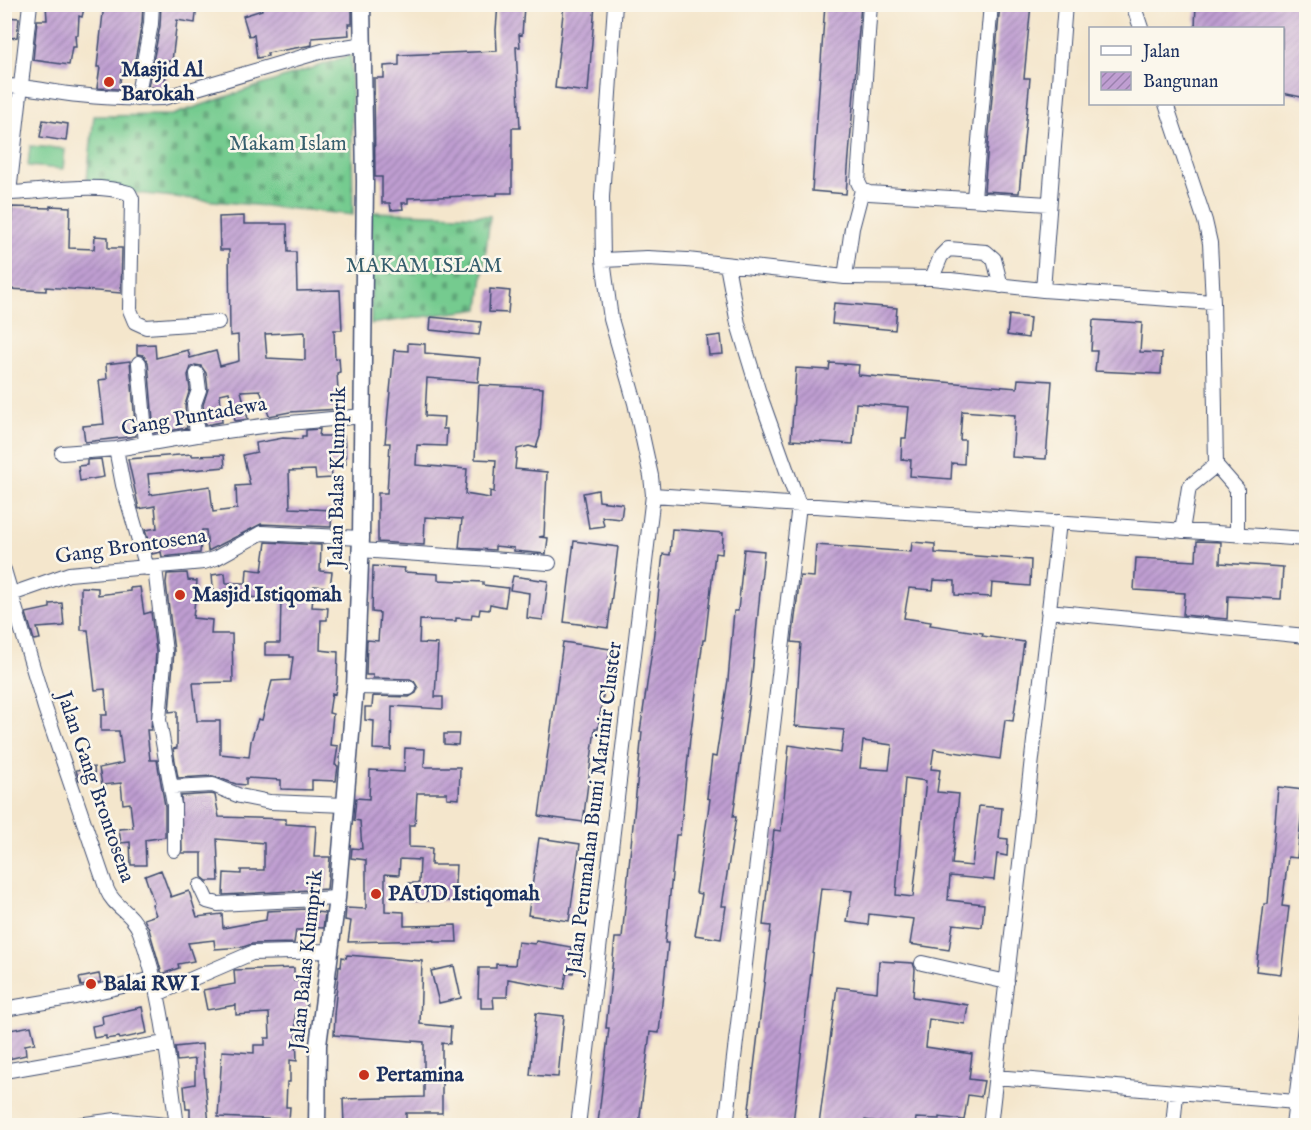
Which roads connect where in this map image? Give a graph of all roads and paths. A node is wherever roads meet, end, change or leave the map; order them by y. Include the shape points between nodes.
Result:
1 (30, 4) edge
2 (152, 4) edge
3 (362, 4) edge
4 (615, 4) edge
5 (870, 4) edge
6 (991, 4) edge
7 (1065, 4) edge
8 (1133, 4) edge
9 (1141, 27) edge
10 (364, 44) junction
11 (4, 86) edge
12 (21, 86) junction
13 (137, 99) junction
14 (1166, 105) edge
15 (862, 190) junction
16 (7, 193) edge
17 (974, 198) junction
18 (1048, 204) junction
19 (603, 260) junction
20 (727, 265) junction
21 (845, 277) junction
22 (932, 278) junction
23 (1001, 286) junction
24 (1043, 290) junction
25 (1213, 302) junction
26 (218, 322) dead end
27 (139, 363) dead end
28 (196, 374) dead end
29 (363, 416) junction
30 (197, 435) junction
31 (146, 444) junction
32 (116, 450) junction
33 (62, 453) dead end
34 (1216, 465) junction
35 (653, 495) junction
36 (799, 505) junction
37 (1059, 522) junction
38 (1182, 531) junction
39 (1237, 534) junction
40 (1306, 539) edge
41 (361, 544) junction
42 (549, 563) dead end
43 (151, 568) junction
44 (4, 570) edge
45 (12, 594) junction
46 (1048, 611) junction
47 (1306, 636) edge
48 (355, 687) junction
49 (409, 688) dead end
50 (172, 787) junction
51 (345, 805) junction
52 (174, 850) dead end
53 (200, 886) dead end
54 (337, 898) junction
55 (331, 951) junction
56 (922, 963) dead end
57 (153, 979) junction
58 (1006, 982) junction
59 (157, 994) junction
60 (4, 1009) edge
61 (1306, 1018) edge
62 (165, 1043) junction
63 (4, 1071) edge
64 (996, 1077) junction
65 (1176, 1094) junction
66 (1296, 1102) junction
67 (70, 1125) edge
68 (177, 1125) edge
69 (317, 1125) edge
70 (578, 1125) edge
71 (726, 1125) edge
72 (990, 1125) edge
73 (1173, 1125) edge
74 (1293, 1125) edge

1 - 12 street
2 - 13 street
3 - 10 street, Jalan Balas Klumprik
4 - 19 street, Jalan Perumahan Bumi Marinir Cluster via 603,179
5 - 15 street via 858,182
6 - 17 street
7 - 18 street
8 - 9 street
10 - 13 street via 315,53 163,98
10 - 29 street, Jalan Balas Klumprik
11 - 12 street
12 - 13 street
12 - 16 street
14 - 25 street via 1205,221
15 - 17 street via 870,194
15 - 21 street
16 - 26 street via 91,188 129,193 130,310 135,322 146,327
17 - 18 street
18 - 24 street
19 - 20 street via 677,259
19 - 35 street, Jalan Perumahan Bumi Marinir Cluster via 611,319 635,403
20 - 21 street
20 - 36 street via 738,324
21 - 22 street
22 - 23 street
22 - 23 street via 948,249 986,252 993,259
23 - 24 street
24 - 25 street
25 - 34 street
27 - 31 street
28 - 30 street
29 - 30 street, Gang Puntadewa
29 - 41 street, Jalan Balas Klumprik
30 - 31 street, Gang Puntadewa
31 - 32 street, Gang Puntadewa
32 - 33 street
32 - 43 street, Gang Puntadewa via 123,485
34 - 38 street via 1189,487
34 - 39 street via 1237,489
35 - 36 street
35 - 70 street, Jalan Perumahan Bumi Marinir Cluster
36 - 37 street
36 - 71 street
37 - 38 street
37 - 46 street
38 - 39 street
39 - 40 street
41 - 42 street, Gang Brontosena
41 - 43 street, Gang Brontosena via 265,532 216,558
41 - 48 street, Jalan Balas Klumprik
43 - 45 street, Gang Brontosena via 69,574
43 - 50 street, Gang Puntadewa via 165,652 159,702 161,741
44 - 45 street, Jalan Gang Brontosena
45 - 57 street, Jalan Gang Brontosena via 45,708 107,890 112,901 129,914 140,930
46 - 47 street
46 - 58 street
48 - 49 street
48 - 51 street, Jalan Balas Klumprik
50 - 51 street via 213,784 240,796 270,802
50 - 52 street, Gang Puntadewa
51 - 54 street, Jalan Balas Klumprik
53 - 54 street via 207,901 218,904
54 - 55 street, Jalan Balas Klumprik
55 - 59 street via 252,953
55 - 69 street, Jalan Balas Klumprik via 318,1045
56 - 58 street
57 - 59 street, Jalan Gang Brontosena
57 - 60 street
58 - 64 street
59 - 62 street, Jalan Gang Brontosena
61 - 66 street
62 - 63 street
62 - 68 street, Jalan Gang Brontosena
64 - 65 street
64 - 72 street
65 - 66 street
65 - 73 street
66 - 74 street
67 - 68 street via 116,1120

